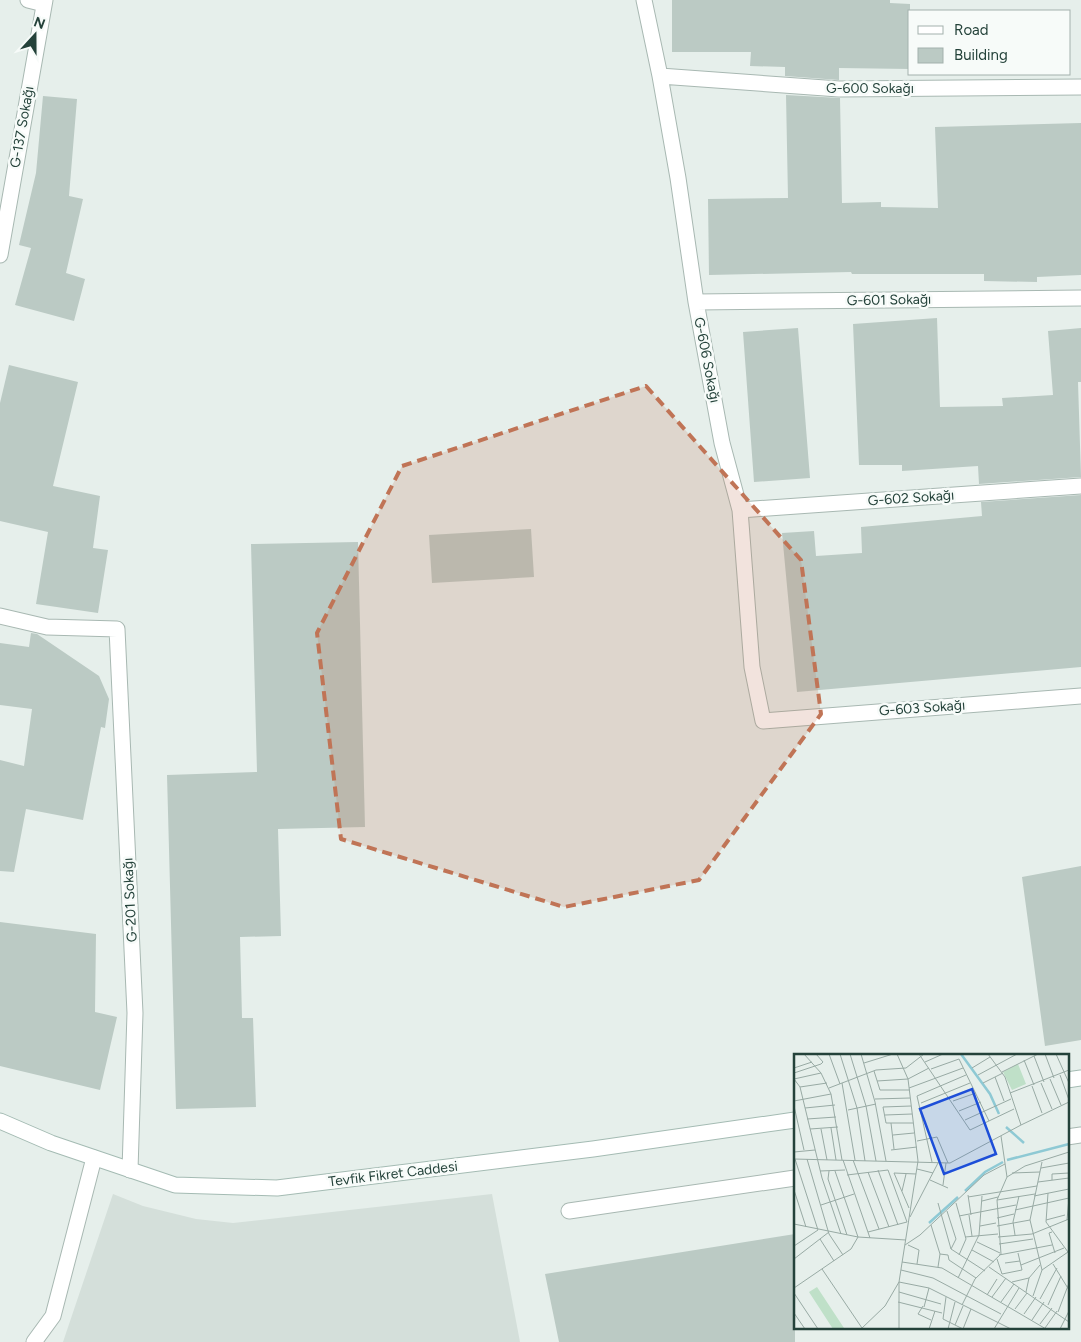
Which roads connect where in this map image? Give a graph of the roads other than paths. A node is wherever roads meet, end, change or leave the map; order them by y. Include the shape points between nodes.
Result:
1 (28, 0) edge
2 (644, 0) edge
3 (45, 2) edge
4 (660, 76) junction
5 (1081, 87) edge
6 (0, 255) edge
7 (1081, 298) edge
8 (696, 302) junction
9 (1081, 486) edge
10 (740, 510) junction
11 (0, 616) edge
12 (1081, 696) edge
13 (763, 721) joint
14 (1081, 1078) edge
15 (1068, 1080) edge
16 (794, 1120) edge
17 (0, 1121) edge
18 (1081, 1135) edge
19 (1068, 1137) edge
20 (94, 1158) junction
21 (130, 1170) junction
22 (794, 1178) edge
23 (569, 1211) dead end
24 (34, 1342) edge

1 - 3 street
2 - 4 street, G-606 Sokağı
3 - 6 street, G-137 Sokağı
4 - 5 street, G-600 Sokağı via 839,89
4 - 8 street, G-606 Sokağı
7 - 8 street, G-601 Sokağı
8 - 10 street, G-606 Sokağı via 722,443
9 - 10 street, G-602 Sokağı
10 - 13 street, G-606 Sokağı via 752,667
11 - 21 street, G-201 Sokağı via 47,627 117,629 135,1012
12 - 13 street, G-603 Sokağı
14 - 15 street
16 - 21 street, Tevfik Fikret Caddesi via 277,1188 174,1185
17 - 20 street, Tevfik Fikret Caddesi
18 - 19 street
20 - 21 street, Tevfik Fikret Caddesi
20 - 24 street via 53,1316
22 - 23 street

